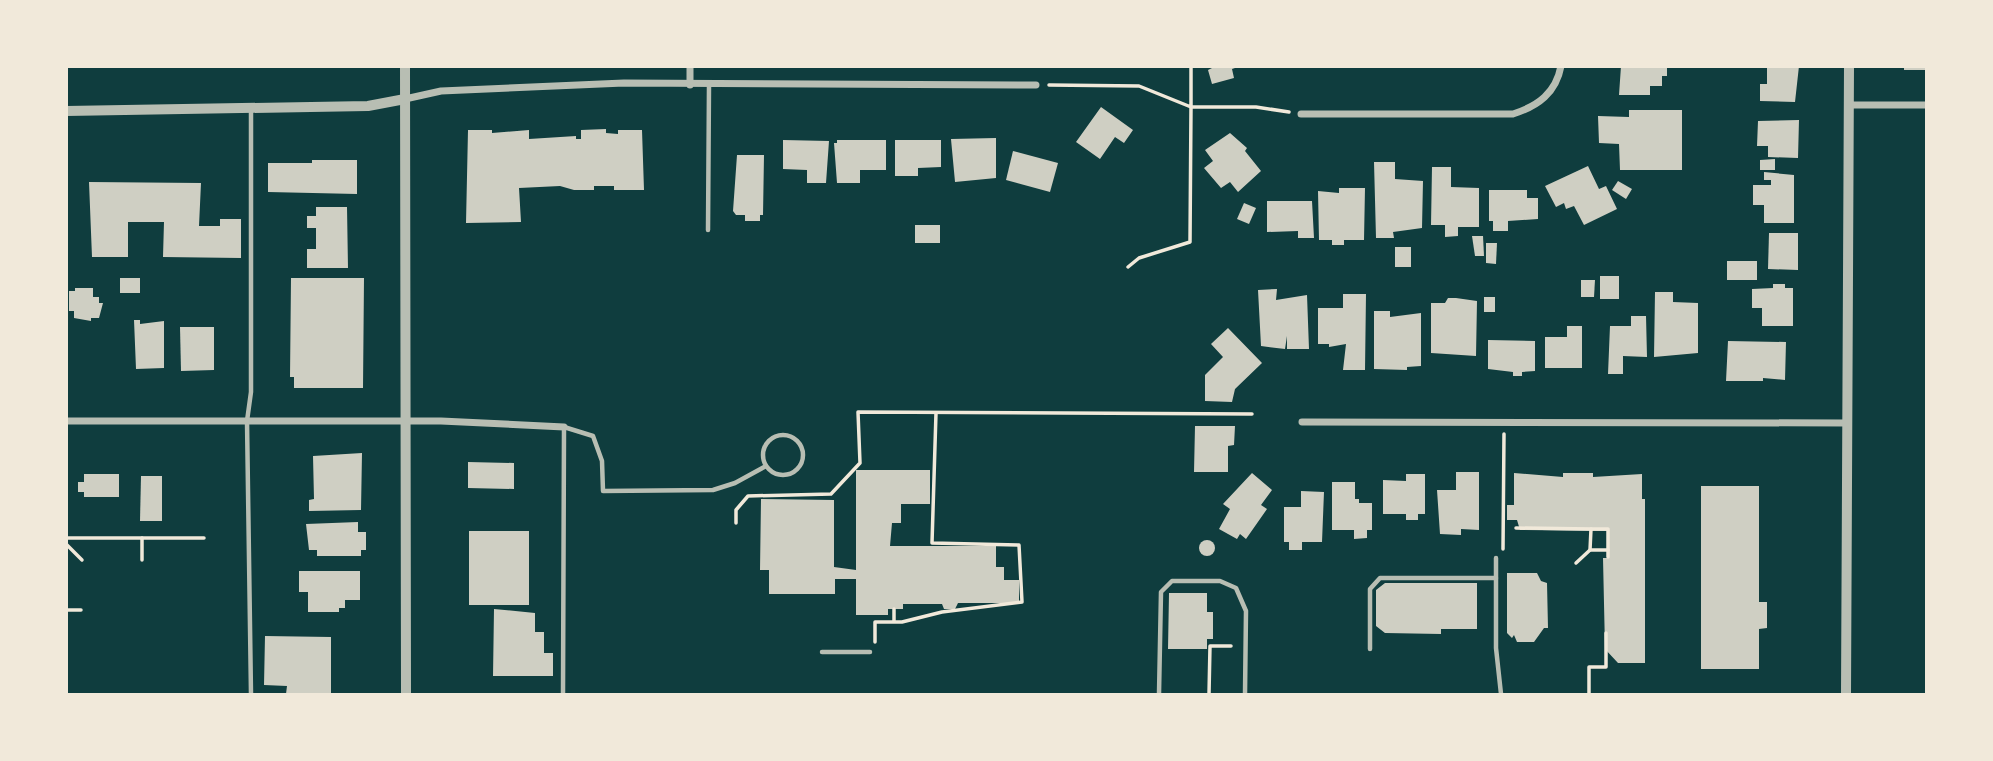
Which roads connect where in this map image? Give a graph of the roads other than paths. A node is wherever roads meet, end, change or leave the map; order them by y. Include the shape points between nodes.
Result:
1 (405, 66) edge
2 (690, 66) edge
3 (1561, 66) edge
4 (1849, 66) edge
5 (690, 85) junction
6 (709, 85) junction
7 (1035, 85) road end
8 (405, 99) junction
9 (1849, 105) junction
10 (1927, 105) edge
11 (251, 110) junction
12 (66, 111) edge
13 (1301, 114) road end
14 (708, 230) dead end
15 (66, 421) edge
16 (247, 421) junction
17 (406, 421) junction
18 (1302, 422) dead end
19 (1847, 423) junction
20 (564, 427) junction
21 (766, 466) junction
22 (1496, 558) dead end
23 (1496, 578) junction
24 (1370, 649) dead end
25 (822, 652) dead end
26 (870, 652) dead end
27 (251, 695) edge
28 (405, 695) edge
29 (563, 695) edge
30 (1159, 695) edge
31 (1245, 695) edge
32 (1501, 695) edge
33 (1846, 695) edge

1 - 8 street
2 - 5 street
3 - 13 street via 1550,91 1535,107 1513,114
4 - 9 street
5 - 6 street
5 - 8 street via 624,83 441,91
6 - 7 street
6 - 14 lane
8 - 11 street via 368,106
8 - 17 street
9 - 10 street
9 - 19 street
11 - 12 street
11 - 16 lane via 251,392
15 - 16 street
16 - 17 street
16 - 27 lane
17 - 20 street
17 - 28 street
18 - 19 street
19 - 33 street
20 - 21 lane via 593,436 603,461 603,491 713,490
20 - 29 lane
21 - 21 lane via 779,475 792,474 803,459 797,440 784,435 771,439 763,451
22 - 23 lane
23 - 24 lane via 1380,578 1370,589
23 - 32 lane
25 - 26 lane
30 - 31 lane via 1161,592 1171,581 1220,581 1236,588 1246,611

